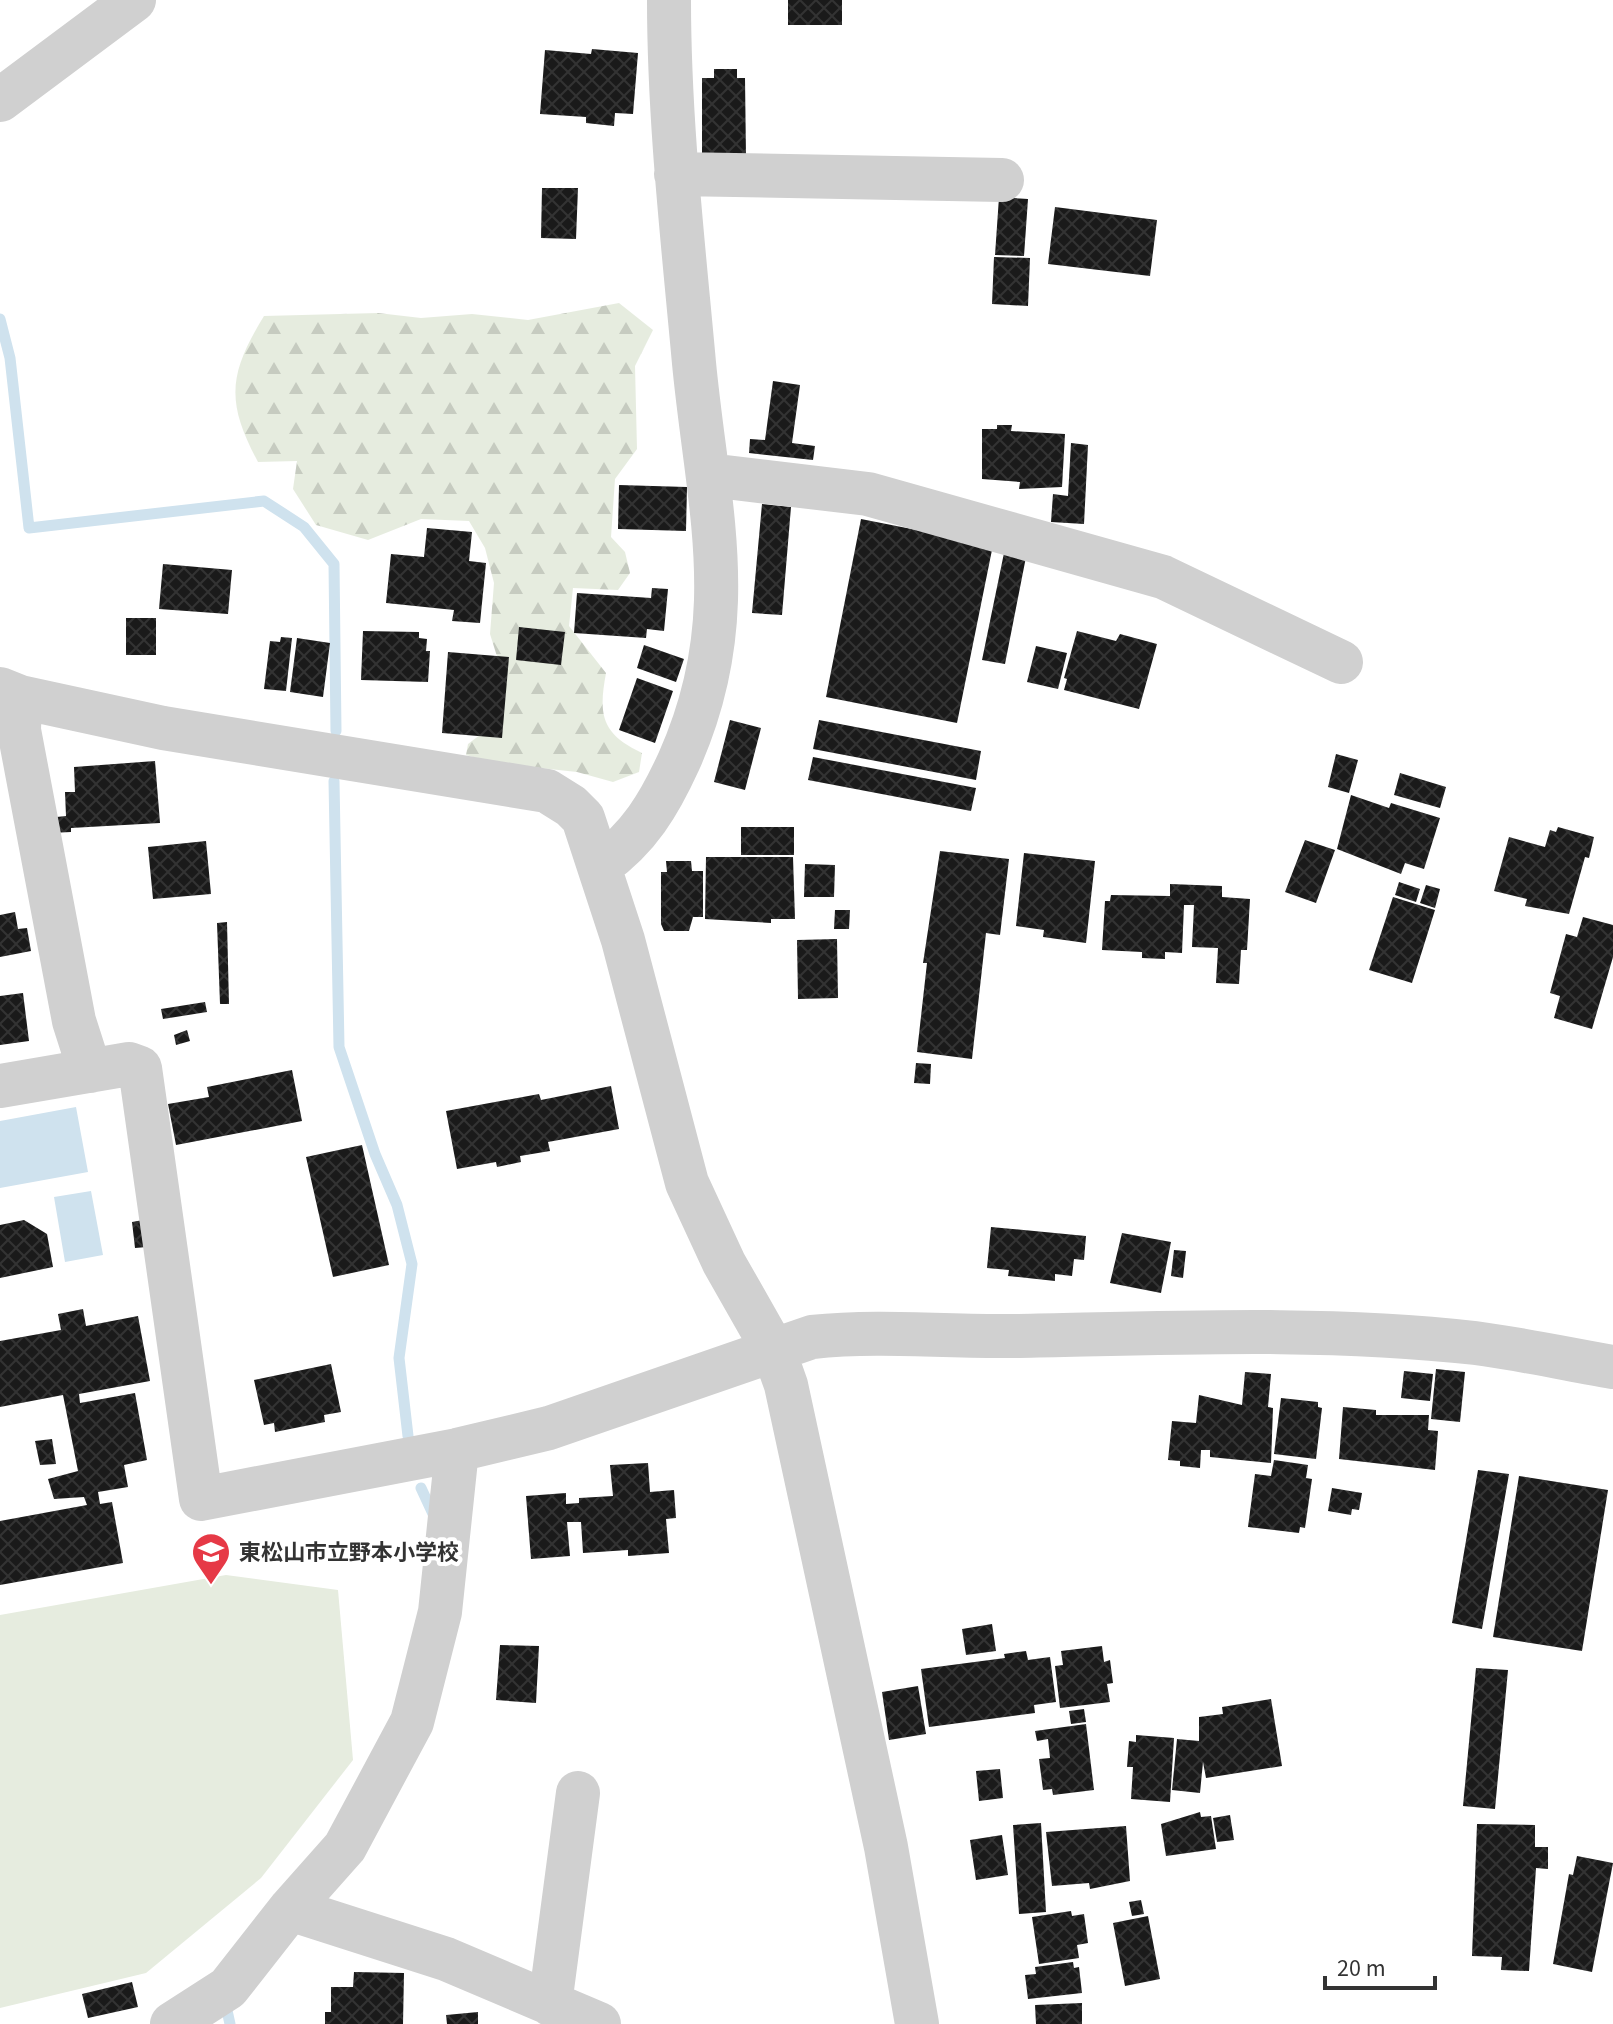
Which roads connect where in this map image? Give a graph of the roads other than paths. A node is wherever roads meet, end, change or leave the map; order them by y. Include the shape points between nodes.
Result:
1 (134, 0) edge
2 (669, 0) edge
3 (0, 100) edge
4 (676, 174) junction
5 (1002, 180) dead end
6 (709, 475) junction
7 (1341, 662) dead end
8 (10, 693) edge
9 (600, 866) junction
10 (90, 1071) junction
11 (0, 1086) edge
12 (774, 1351) junction
13 (1613, 1367) edge
14 (457, 1450) junction
15 (578, 1793) dead end
16 (290, 1909) junction
17 (232, 2006) edge
18 (553, 2012) edge
19 (172, 2024) edge
20 (599, 2024) edge
21 (917, 2024) edge

1 - 3 street
2 - 4 street
4 - 5 street
4 - 6 street
6 - 7 street via 868,494 1163,577
6 - 9 street via 718,589 696,722 664,793 629,845
8 - 9 street via 163,728 547,791 583,818
8 - 10 street via 74,1021
9 - 12 street via 687,1183
10 - 11 street
10 - 14 street via 129,1064 140,1068 201,1499
12 - 13 street via 812,1337 843,1334 932,1338 1286,1332 1474,1343
12 - 14 street via 549,1428
12 - 21 street via 786,1385 886,1847
14 - 16 street via 440,1612 412,1722 345,1847
15 - 18 street
16 - 17 street
16 - 18 street via 446,1959
17 - 19 street
18 - 20 street

